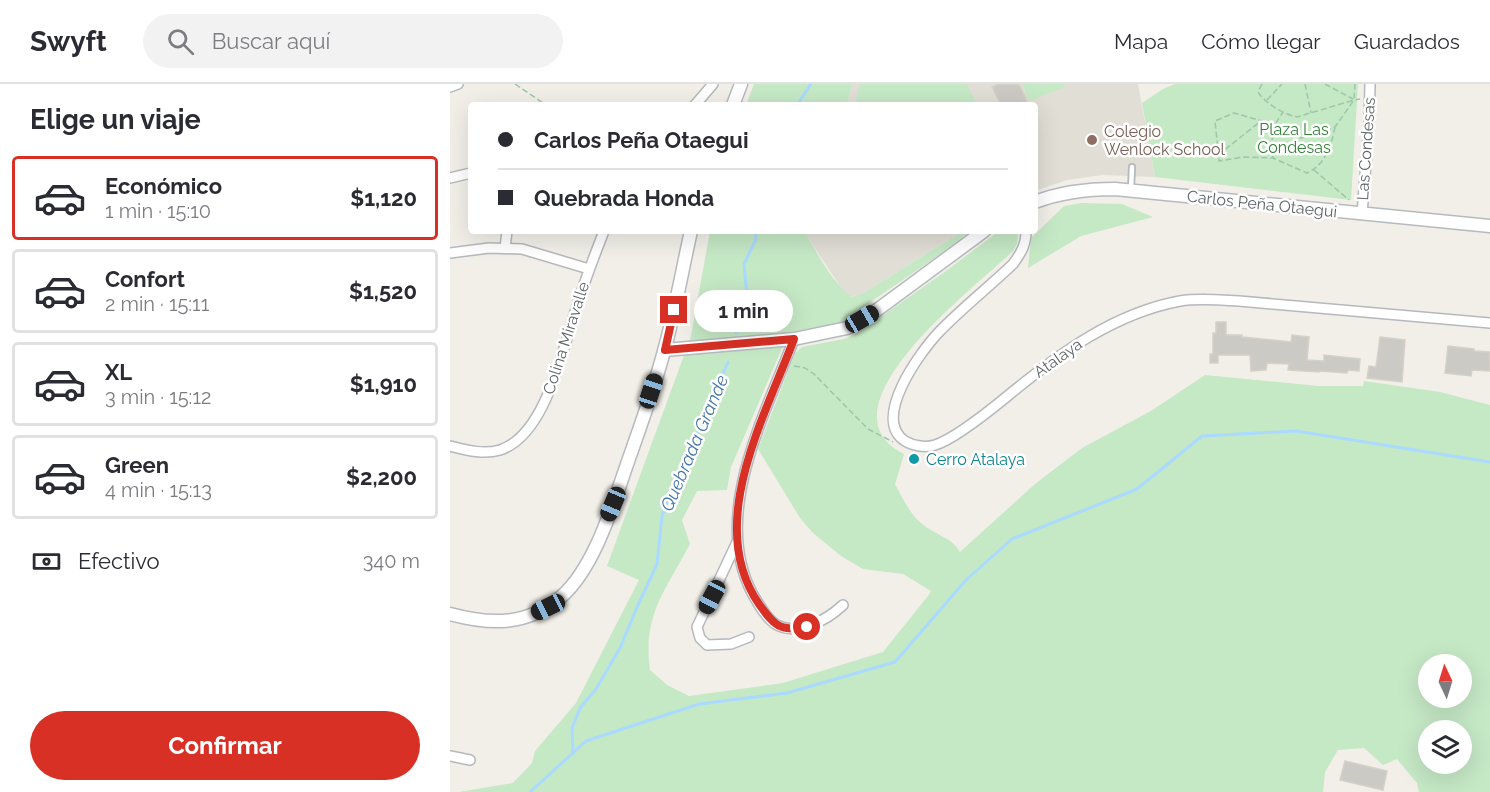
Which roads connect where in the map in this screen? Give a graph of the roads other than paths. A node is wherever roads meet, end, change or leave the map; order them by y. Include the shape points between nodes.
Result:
1 (458, 84) edge
2 (713, 84) edge
3 (741, 84) edge
4 (1370, 84) edge
5 (450, 87) edge
6 (698, 102) edge
7 (733, 102) edge
8 (1132, 167) dead end
9 (468, 174) edge
10 (450, 178) edge
11 (1131, 191) junction
12 (1038, 201) edge
13 (1362, 214) junction
14 (1490, 226) edge
15 (507, 234) edge
16 (603, 234) edge
17 (690, 234) edge
18 (980, 234) edge
19 (1026, 234) edge
20 (505, 248) junction
21 (450, 253) edge
22 (589, 269) junction
23 (1490, 322) edge
24 (794, 339) junction
25 (665, 350) junction
26 (450, 446) edge
27 (737, 542) junction
28 (843, 605) dead end
29 (450, 614) edge
30 (749, 637) dead end
31 (450, 756) edge
32 (470, 760) dead end

1 - 5 street
2 - 6 street
3 - 7 street
4 - 13 street, Las Condesas
8 - 11 lane
9 - 10 street
11 - 12 street, Carlos Peña Otaegui via 1083,190
11 - 13 street, Carlos Peña Otaegui
13 - 14 street, Carlos Peña Otaegui
15 - 20 street
16 - 22 street, Colina Miravalle
17 - 25 street
18 - 24 street via 847,328
19 - 23 street, Atalaya via 1022,252 1013,264 939,332 903,386 891,417 894,430 909,443 941,443 1090,336 1119,319 1180,301 1239,301
20 - 21 street
20 - 22 street via 522,249
22 - 26 street, Colina Miravalle via 547,398 532,423 517,441 499,450 479,453
24 - 25 street
24 - 27 street via 749,457 740,490
25 - 29 street via 613,504 573,585 548,607 516,620 482,621
27 - 28 street via 747,582 772,623 782,628 807,627
27 - 30 street via 697,627 707,645 731,644
31 - 32 street

